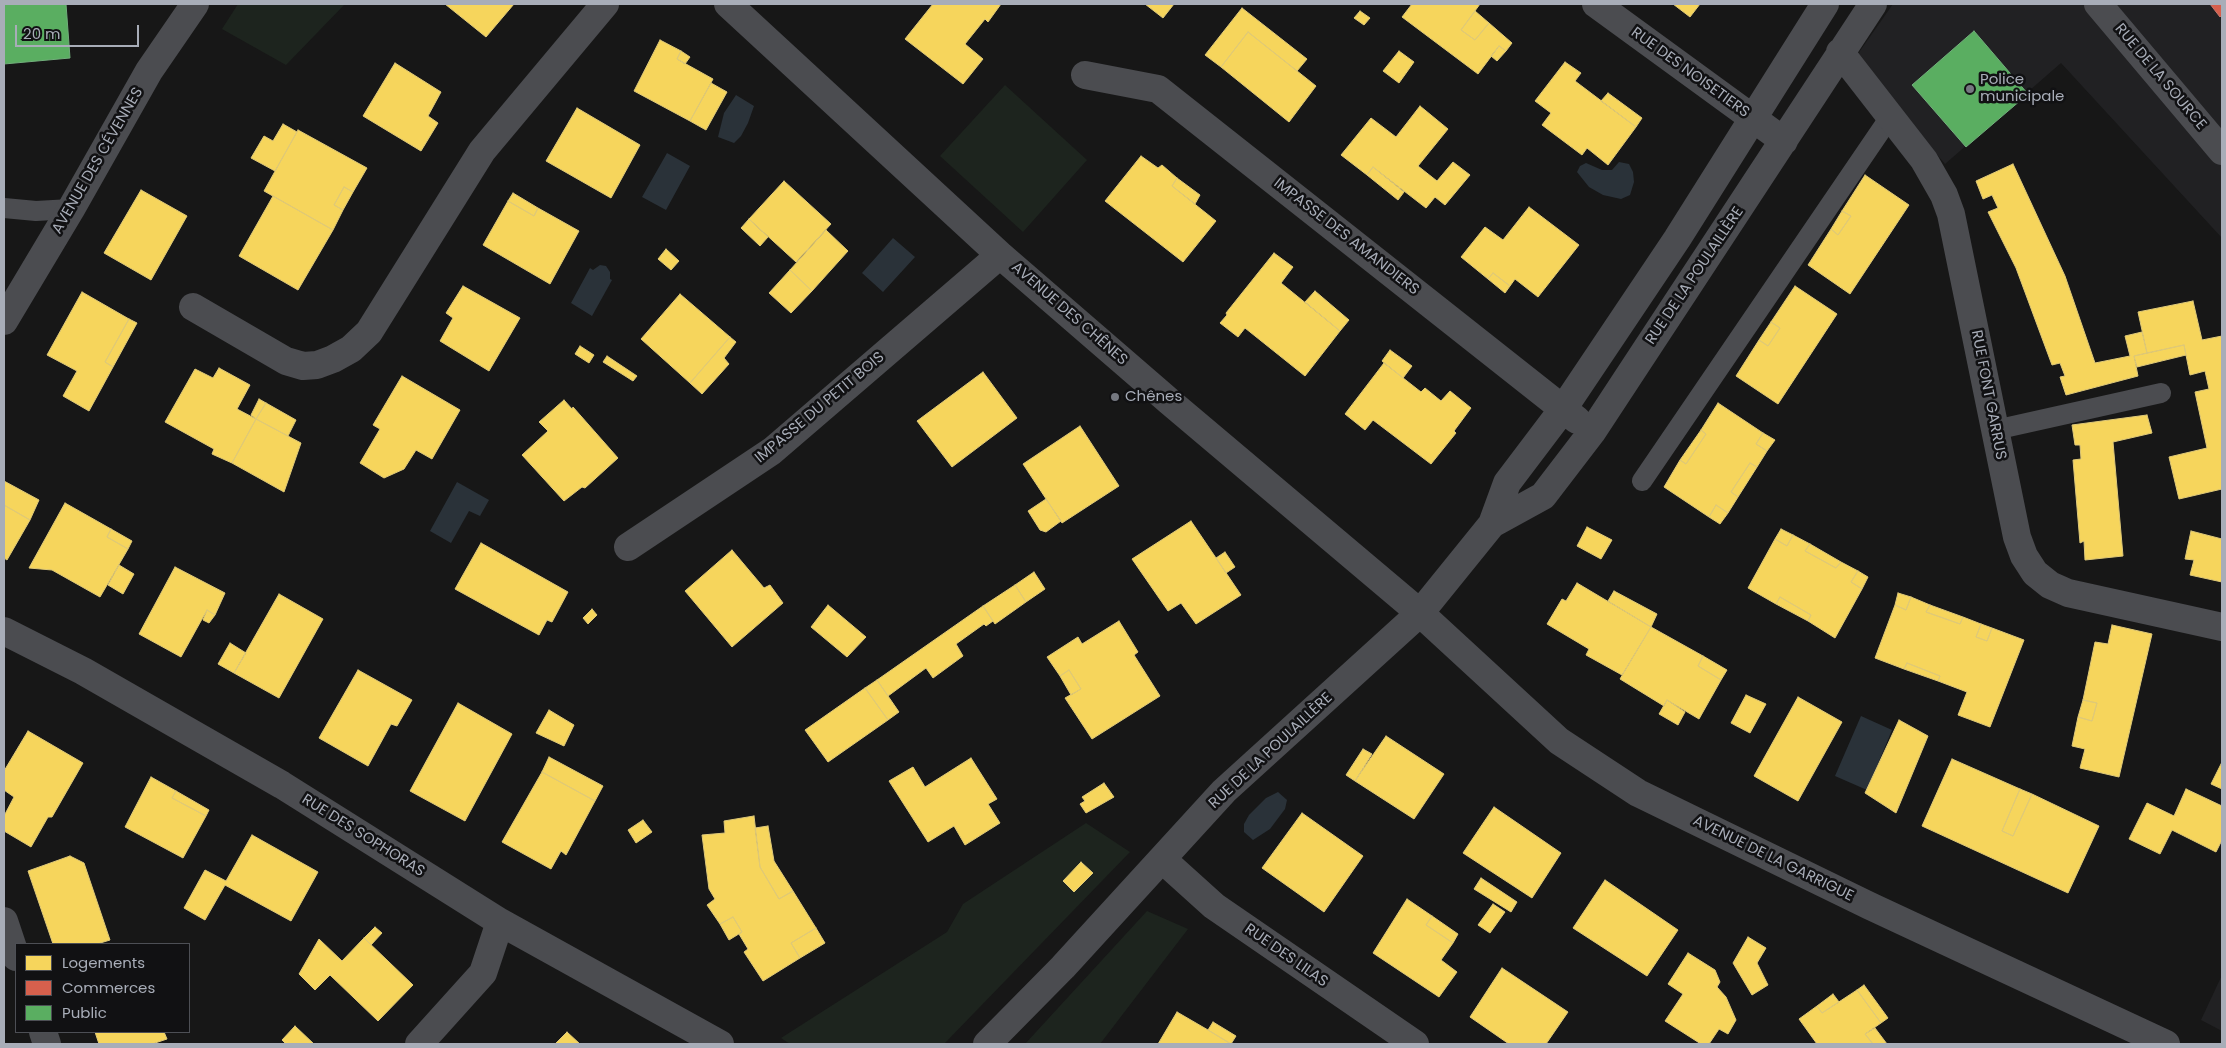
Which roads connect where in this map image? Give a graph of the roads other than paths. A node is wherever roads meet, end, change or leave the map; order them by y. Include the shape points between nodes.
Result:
1 (195, 4) edge
2 (605, 4) edge
3 (728, 4) edge
4 (1596, 4) edge
5 (1825, 4) edge
6 (1873, 4) edge
7 (2098, 4) edge
8 (1840, 52) junction
9 (1086, 74) dead end
10 (1890, 117) junction
11 (1752, 118) junction
12 (1784, 141) junction
13 (2222, 151) edge
14 (4, 208) edge
15 (71, 209) junction
16 (1000, 254) junction
17 (193, 307) dead end
18 (4, 321) edge
19 (2161, 393) dead end
20 (1563, 409) junction
21 (1995, 430) junction
22 (1592, 432) junction
23 (1642, 481) dead end
24 (1492, 524) junction
25 (628, 548) dead end
26 (1420, 613) junction
27 (2222, 627) edge
28 (4, 631) edge
29 (1163, 860) junction
30 (4, 921) edge
31 (500, 922) junction
32 (15, 953) edge
33 (419, 1044) edge
34 (720, 1044) edge
35 (987, 1044) edge
36 (1415, 1044) edge
37 (2166, 1044) edge

1 - 15 street, AVENUE DES CÉVENNES via 149,71
2 - 17 street via 482,151 369,332 351,349 317,365 303,366 286,361
3 - 16 street, AVENUE DES CHÊNES
4 - 11 street, RUE DES NOISETIERS
5 - 11 street, RUE DE LA POULAILLÈRE
6 - 8 street, RUE DE LA POULAILLÈRE
7 - 13 street, RUE DE LA SOURCE
8 - 10 street, RUE FONT GARRUS
8 - 12 street, RUE DE LA POULAILLÈRE
9 - 20 street, IMPASSE DES AMANDIERS via 1158,89
10 - 21 street, RUE FONT GARRUS via 1934,176 1951,214
10 - 23 lane
11 - 12 street, RUE DES NOISETIERS
11 - 20 street, RUE DE LA POULAILLÈRE
12 - 22 street, RUE DE LA POULAILLÈRE
14 - 15 lane via 36,211
15 - 18 street, AVENUE DES CÉVENNES
16 - 25 street, IMPASSE DU PETIT BOIS via 772,451
16 - 26 street, AVENUE DES CHÊNES
19 - 21 lane
20 - 22 street, IMPASSE DES AMANDIERS
20 - 24 street, RUE DE LA POULAILLÈRE via 1507,483
21 - 27 street, RUE FONT GARRUS via 2017,537 2024,556 2036,573 2050,585 2068,593
22 - 24 street, RUE DE LA POULAILLÈRE via 1543,496
24 - 26 street, RUE DE LA POULAILLÈRE
26 - 29 street, RUE DE LA POULAILLÈRE via 1224,792
26 - 37 street, AVENUE DE LA GARRIGUE via 1560,741 1638,793
28 - 31 street, RUE DES SOPHORAS via 83,670 282,785
29 - 35 street, RUE DE LA POULAILLÈRE
29 - 36 street, RUE DES LILAS via 1214,906
30 - 32 street
31 - 33 street via 483,973
31 - 34 street, RUE DES SOPHORAS

